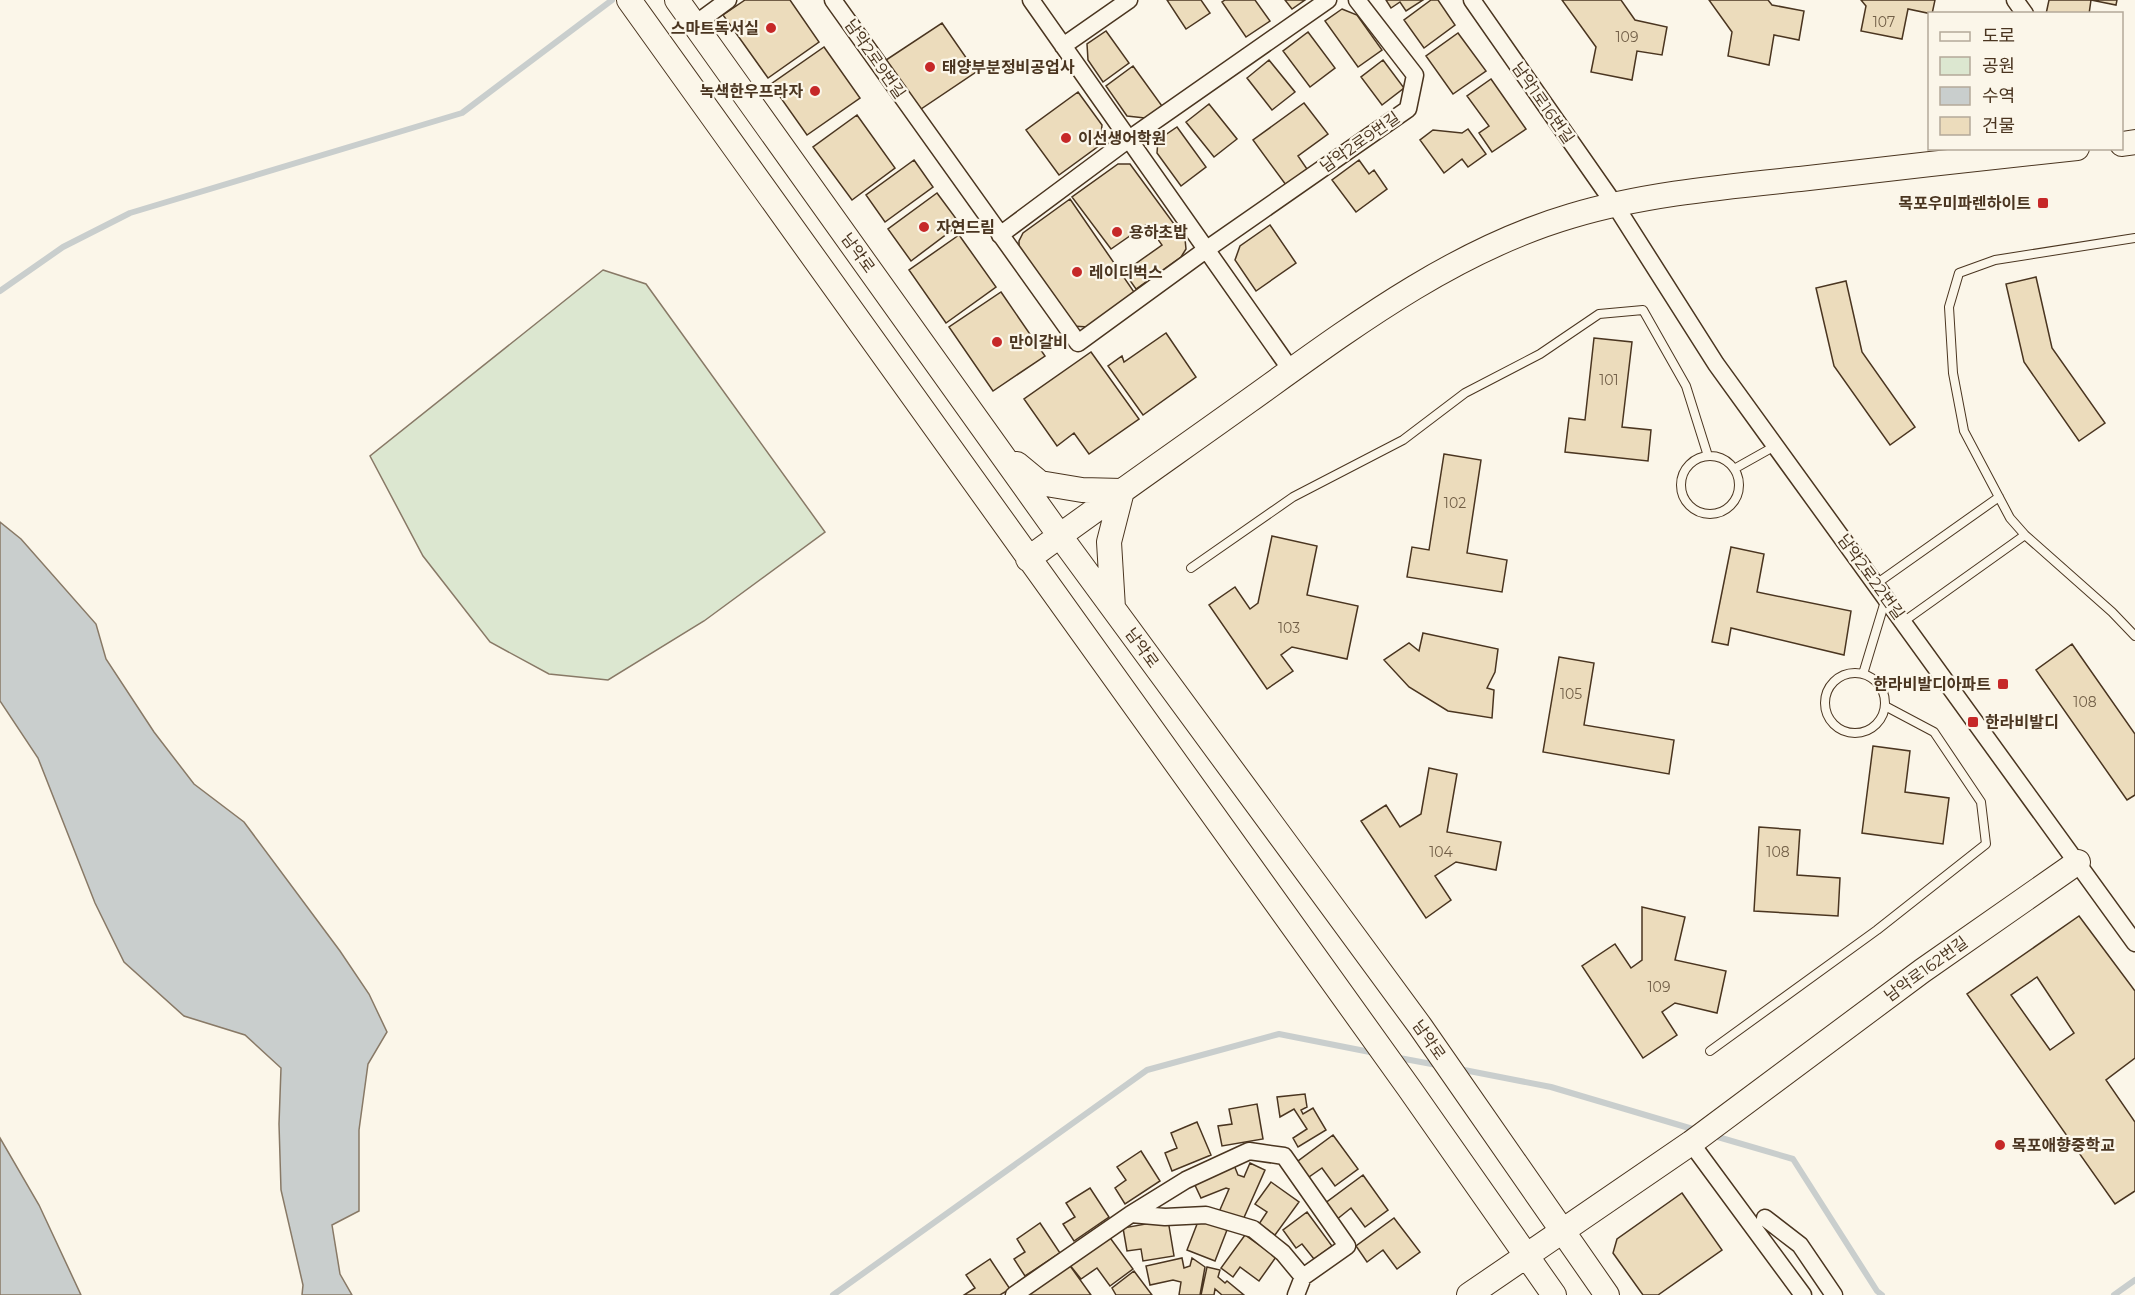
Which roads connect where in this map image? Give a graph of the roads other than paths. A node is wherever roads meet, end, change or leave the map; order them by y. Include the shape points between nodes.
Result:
1 (629, 0) edge
2 (728, 0) edge
3 (833, 0) edge
4 (1031, 0) edge
5 (1129, 0) edge
6 (1328, 0) edge
7 (1357, 0) edge
8 (1472, 0) edge
9 (685, 12) edge
10 (1064, 46) junction
11 (1129, 139) junction
12 (2059, 150) edge
13 (1615, 205) junction
14 (1000, 235) junction
15 (2135, 238) edge
16 (1207, 249) junction
17 (1291, 370) junction
18 (1775, 446) junction
19 (998, 449) junction
20 (1708, 456) junction
21 (1734, 469) junction
22 (1122, 491) junction
23 (1998, 497) junction
24 (2025, 535) junction
25 (1060, 536) junction
26 (1028, 559) junction
27 (1191, 568) dead end
28 (1881, 591) junction
29 (1113, 609) junction
30 (1903, 622) junction
31 (2135, 636) edge
32 (1863, 674) junction
33 (1885, 706) junction
34 (2078, 862) junction
35 (2135, 944) edge
36 (1710, 1051) dead end
37 (1695, 1140) junction
38 (1131, 1214) junction
39 (1765, 1218) dead end
40 (1562, 1230) junction
41 (1526, 1255) junction
42 (1303, 1277) junction
43 (1014, 1295) edge
44 (1296, 1295) edge
45 (1469, 1295) edge
46 (1554, 1295) edge
47 (1607, 1295) edge
48 (1803, 1295) edge
49 (1834, 1295) edge

1 - 26 street
2 - 9 street
3 - 14 street, 남악2로9번길
4 - 10 street
5 - 10 street
6 - 11 street
7 - 16 street, 남악2로9번길 via 1415,75 1408,109
8 - 13 street, 남악1로16번길
9 - 19 street, 남악로
10 - 11 street
11 - 14 street
11 - 16 street
12 - 13 street via 1748,184
13 - 17 street via 1542,226 1477,254 1368,316
13 - 18 street, 남악2로22번길 via 1716,364
14 - 16 street, 남악2로9번길 via 1078,343
15 - 23 lane via 1995,260 1959,273 1949,307 1953,373 1964,431
16 - 17 street
17 - 22 street
18 - 21 lane
18 - 28 street, 남악2로22번길
19 - 22 street via 1040,483
19 - 25 street, 남악로
20 - 21 lane via 1723,459
20 - 21 lane via 1690,464 1681,482 1686,501 1701,513 1722,512 1730,506 1739,489
20 - 27 lane via 1686,386 1643,310 1599,314 1540,354 1465,393 1403,440 1293,497
22 - 25 street
22 - 29 street via 1109,542
23 - 24 lane
23 - 28 lane
24 - 30 lane
24 - 31 lane
25 - 26 street
25 - 29 street, 남악로
26 - 41 street
28 - 30 street, 남악2로22번길
28 - 32 lane
29 - 40 street, 남악로 via 1420,1026
30 - 34 street, 남악2로22번길
32 - 33 lane via 1879,686
32 - 33 lane via 1853,673 1835,680 1825,697 1827,716 1841,730 1860,733 1877,724
33 - 36 lane via 1934,732 1982,802 1986,844 1877,930
34 - 35 street, 남악2로22번길
34 - 37 street, 남악로162번길 via 1922,971
37 - 40 street
37 - 48 street
38 - 42 street via 1206,1215 1253,1229 1283,1252
38 - 42 street via 1185,1180 1249,1151 1284,1156 1347,1246
38 - 43 street
39 - 49 street via 1800,1245
40 - 41 street
40 - 47 street, 남악로
41 - 45 street
41 - 46 street
42 - 44 street

